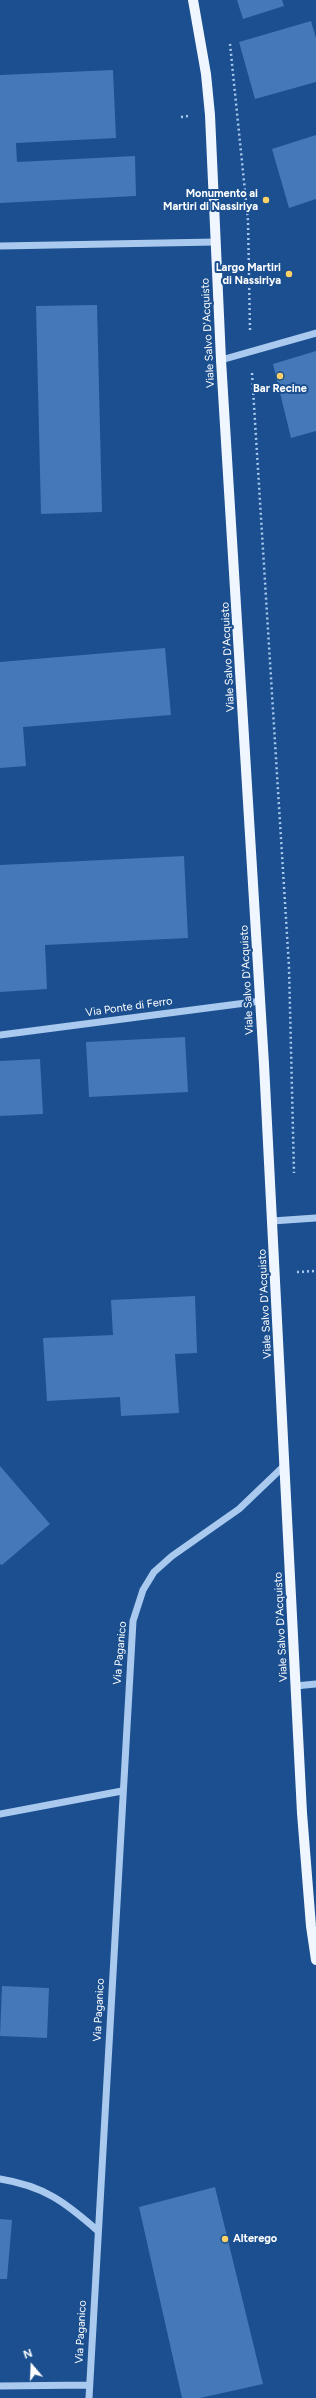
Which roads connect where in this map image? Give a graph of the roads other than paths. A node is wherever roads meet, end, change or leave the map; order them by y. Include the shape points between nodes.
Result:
1 (193, 0) edge
2 (216, 242) junction
3 (0, 246) edge
4 (316, 333) edge
5 (221, 360) junction
6 (261, 1001) junction
7 (0, 1035) edge
8 (316, 1218) edge
9 (272, 1221) junction
10 (285, 1465) junction
11 (316, 1684) edge
12 (295, 1686) junction
13 (122, 1791) junction
14 (0, 1814) edge
15 (316, 1960) edge
16 (0, 2179) edge
17 (98, 2231) junction
18 (89, 2385) junction
19 (0, 2386) edge
20 (89, 2398) edge

1 - 2 main road, Viale Salvo D'Acquisto via 206,74
2 - 3 street
2 - 5 main road, Viale Salvo D'Acquisto
4 - 5 street
5 - 6 main road, Viale Salvo D'Acquisto
6 - 7 street, Via Ponte di Ferro
6 - 9 main road, Viale Salvo D'Acquisto
8 - 9 street
9 - 10 main road, Viale Salvo D'Acquisto
10 - 12 main road, Viale Salvo D'Acquisto
10 - 13 street, Via Paganico via 239,1509 162,1564 143,1590 135,1610 131,1632
11 - 12 street
12 - 15 main road, Viale Salvo D'Acquisto via 310,1919
13 - 14 street
13 - 17 street, Via Paganico
16 - 17 street via 43,2190 65,2202
17 - 18 street, Via Paganico
18 - 19 street
18 - 20 street, Via Paganico

